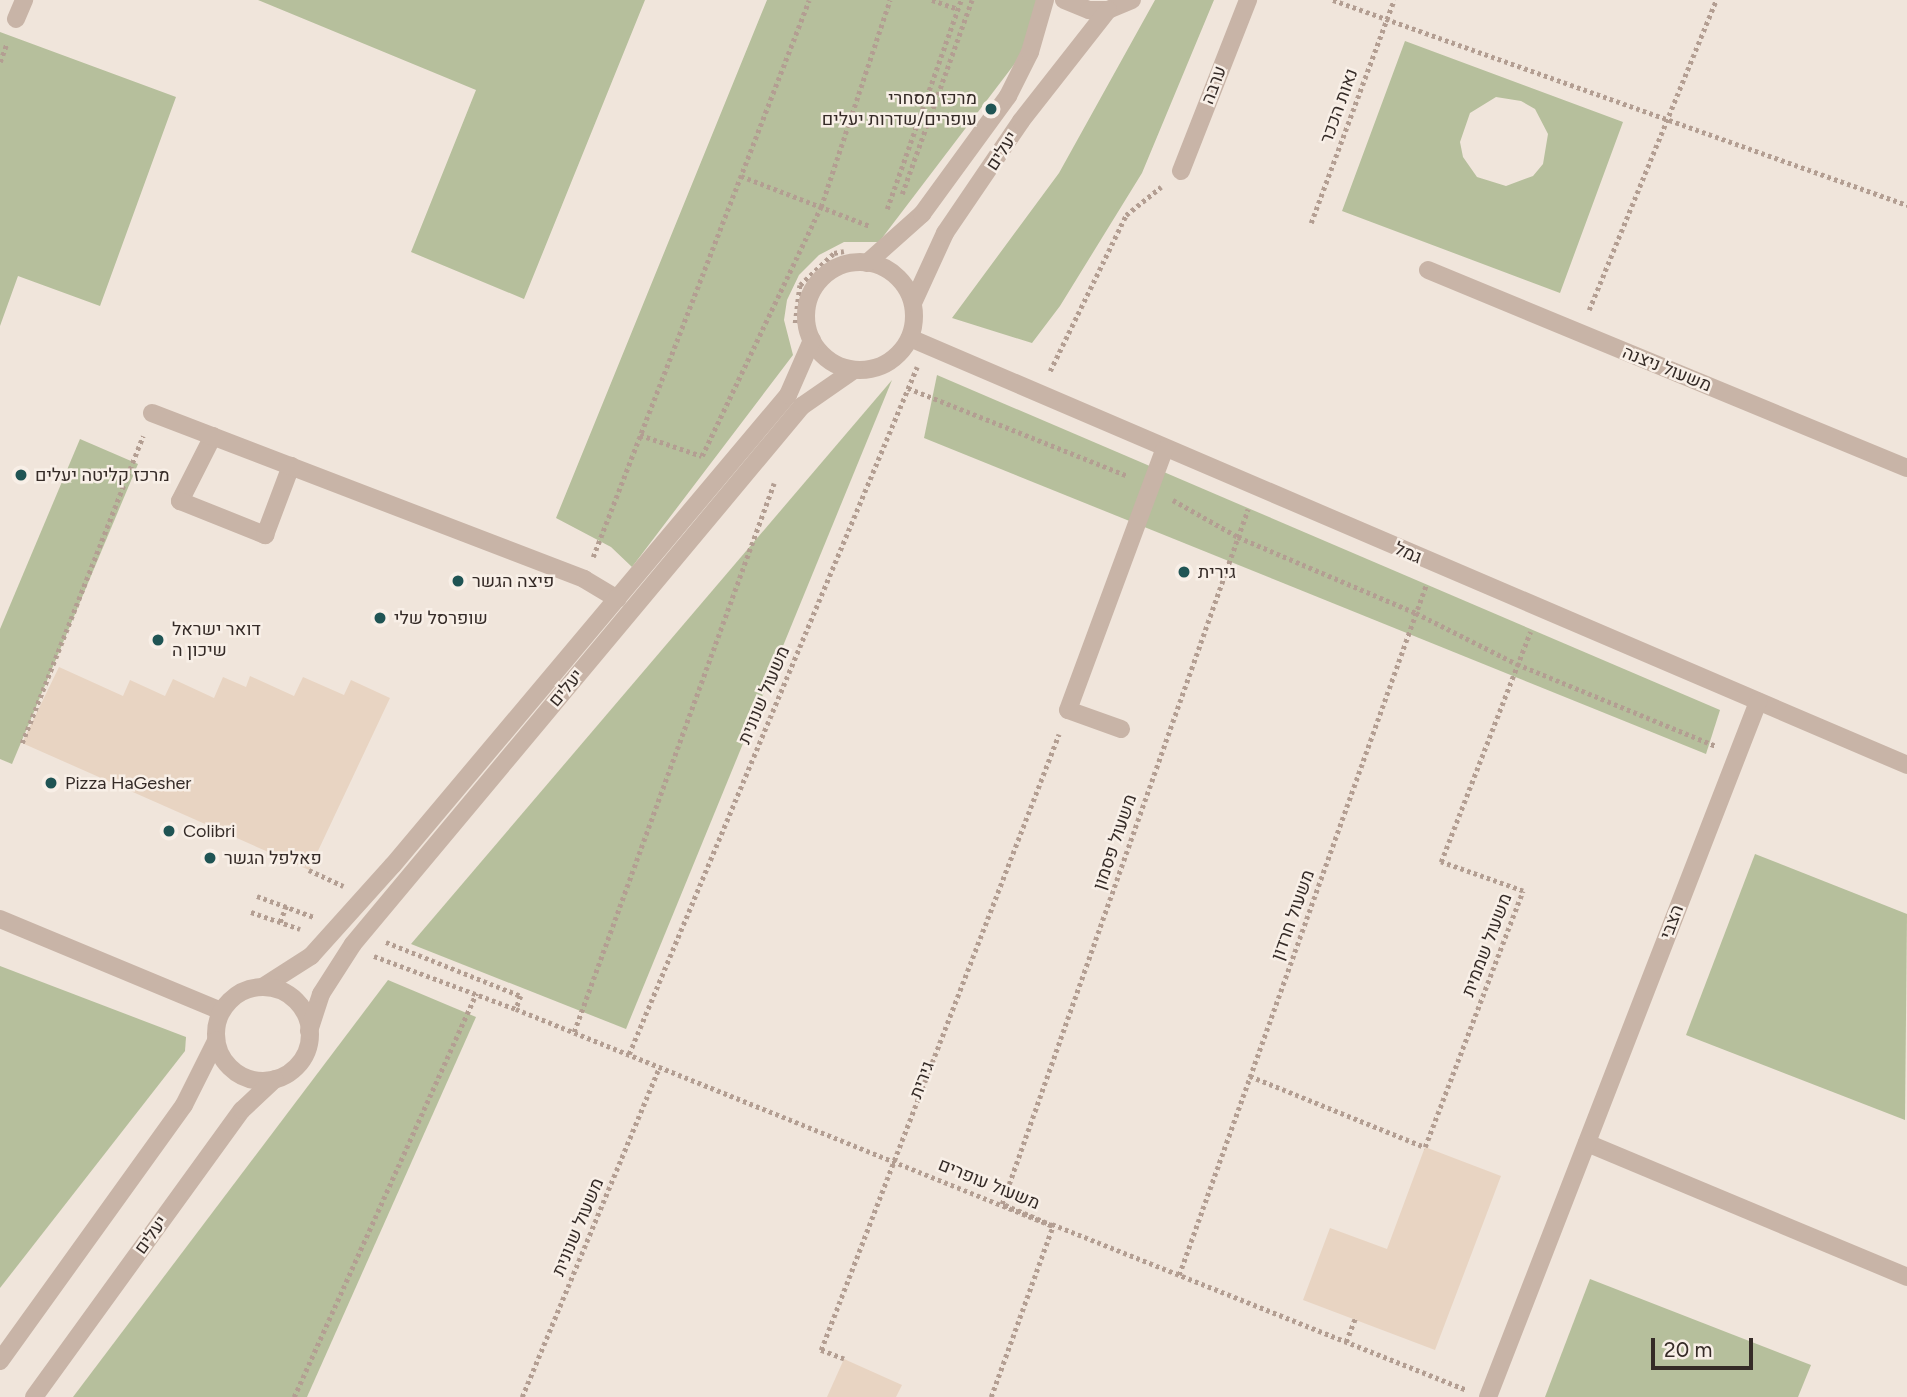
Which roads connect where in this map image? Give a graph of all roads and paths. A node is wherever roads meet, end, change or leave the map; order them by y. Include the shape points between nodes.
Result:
1 (24, 0) edge
2 (809, 0) edge
3 (890, 0) edge
4 (932, 0) edge
5 (961, 0) edge
6 (972, 0) edge
7 (1045, 0) edge
8 (1064, 0) edge
9 (1132, 0) edge
10 (1248, 0) edge
11 (1333, 0) edge
12 (1394, 0) edge
13 (1716, 0) edge
14 (958, 9) junction
15 (1108, 10) junction
16 (16, 19) dead end
17 (1386, 20) junction
18 (1666, 117) junction
19 (1181, 171) joint
20 (741, 176) junction
21 (1907, 205) edge
22 (821, 207) junction
23 (891, 213) dead end
24 (882, 223) dead end
25 (1311, 223) dead end
26 (868, 239) dead end
27 (847, 251) dead end
28 (867, 263) junction
29 (1427, 270) dead end
30 (913, 303) junction
31 (795, 328) dead end
32 (1580, 333) junction
33 (812, 340) junction
34 (917, 343) junction
35 (854, 370) junction
36 (908, 388) junction
37 (1038, 396) junction
38 (152, 413) joint
39 (640, 435) junction
40 (213, 436) junction
41 (1164, 450) junction
42 (291, 466) junction
43 (1907, 468) edge
44 (778, 471) dead end
45 (1150, 488) junction
46 (1255, 489) junction
47 (1238, 537) junction
48 (1434, 564) junction
49 (584, 579) junction
50 (617, 599) junction
51 (1539, 608) junction
52 (1416, 613) junction
53 (1517, 664) junction
54 (1758, 702) junction
55 (1068, 710) junction
56 (1121, 729) dead end
57 (22, 743) dead end
58 (1737, 755) junction
59 (1907, 765) edge
60 (309, 870) dead end
61 (349, 888) dead end
62 (257, 896) dead end
63 (286, 906) junction
64 (314, 917) dead end
65 (0, 919) edge
66 (280, 922) dead end
67 (363, 932) junction
68 (438, 979) dead end
69 (264, 986) junction
70 (476, 993) junction
71 (516, 1009) junction
72 (221, 1012) junction
73 (309, 1031) junction
74 (574, 1032) junction
75 (216, 1041) junction
76 (629, 1054) junction
77 (659, 1068) junction
78 (1250, 1076) junction
79 (275, 1079) junction
80 (1587, 1143) junction
81 (891, 1160) junction
82 (1002, 1204) junction
83 (1053, 1226) junction
84 (1179, 1275) junction
85 (1907, 1277) edge
86 (1354, 1319) dead end
87 (1346, 1342) junction
88 (844, 1359) dead end
89 (0, 1361) edge
90 (1480, 1395) edge
91 (34, 1397) edge
92 (294, 1397) edge
93 (522, 1397) edge
94 (991, 1397) edge

1 - 16 street
2 - 20 path
3 - 22 path
4 - 14 path
5 - 14 path
6 - 23 path via 899,204
7 - 28 street, יעלים via 1030,52 1008,96 922,214
8 - 15 street via 1089,10
9 - 15 street
10 - 19 street, ערבה
11 - 17 path
12 - 17 path, נאות הככר
13 - 18 path
14 - 24 path
15 - 30 street, יעלים via 1021,121 945,233
17 - 18 path
17 - 25 path, נאות הככר
18 - 21 path
18 - 32 path
19 - 37 path via 1126,215
20 - 22 path
20 - 39 path
22 - 26 path via 877,229
22 - 39 path via 702,456
27 - 31 path via 834,253 800,285
28 - 30 street via 893,273
28 - 33 street via 841,265 814,288 807,314
29 - 32 street, משעול ניצנה
30 - 34 street
32 - 43 street, משעול ניצנה
33 - 35 street via 830,361
33 - 50 street, יעלים via 788,395
34 - 35 street via 887,363
34 - 36 path, משעול שנונית
34 - 37 street, גמל
35 - 67 street, יעלים via 802,406
36 - 45 path via 1091,457
36 - 76 path, משעול שנונית
37 - 41 street, גמל
38 - 40 street
38 - 57 path
39 - 49 path
40 - 42 street
40 - 42 street via 180,500 265,535
41 - 45 street
41 - 46 street, גמל
42 - 49 street
44 - 74 path
45 - 47 path
45 - 55 street
46 - 47 path, משעול פסמון
46 - 48 street, גמל
47 - 52 path
47 - 82 path, משעול פסמון
48 - 51 street, גמל
48 - 52 path, משעול חרדון
49 - 50 street
50 - 69 street, יעלים via 340,929 295,968
51 - 53 path, משעול שממית
51 - 54 street, גמל
52 - 53 path
52 - 78 path, משעול חרדון
53 - 58 path
53 - 78 path, משעול שממית via 1441,862 1523,891 1425,1147
54 - 58 street, הצבי
54 - 59 street, גמל
55 - 56 street
55 - 81 path, גירית
58 - 80 street, הצבי
60 - 61 path
62 - 63 path
63 - 64 path
63 - 66 path
65 - 72 street
67 - 71 path via 521,996
67 - 73 street, יעלים via 321,994
68 - 70 path, משעול עופרים
69 - 72 street via 243,991
69 - 73 street via 295,1000
70 - 71 path, משעול עופרים
70 - 92 path
71 - 74 path, משעול עופרים
72 - 75 street
73 - 79 street via 304,1056 287,1074
74 - 76 path, משעול עופרים
75 - 79 street via 227,1065 241,1076
75 - 89 street via 184,1105
76 - 77 path, משעול עופרים
77 - 81 path, משעול עופרים
77 - 93 path, משעול שנונית
78 - 84 path, משעול חרדון
79 - 91 street, יעלים via 242,1110
80 - 85 street
80 - 90 street, הצבי
81 - 83 path, משעול עופרים
81 - 88 path, גירית via 821,1350
82 - 83 path, משעול עופרים
82 - 84 path, משעול עופרים
83 - 94 path
84 - 87 path, משעול עופרים
86 - 87 path
87 - 90 path, משעול עופרים

